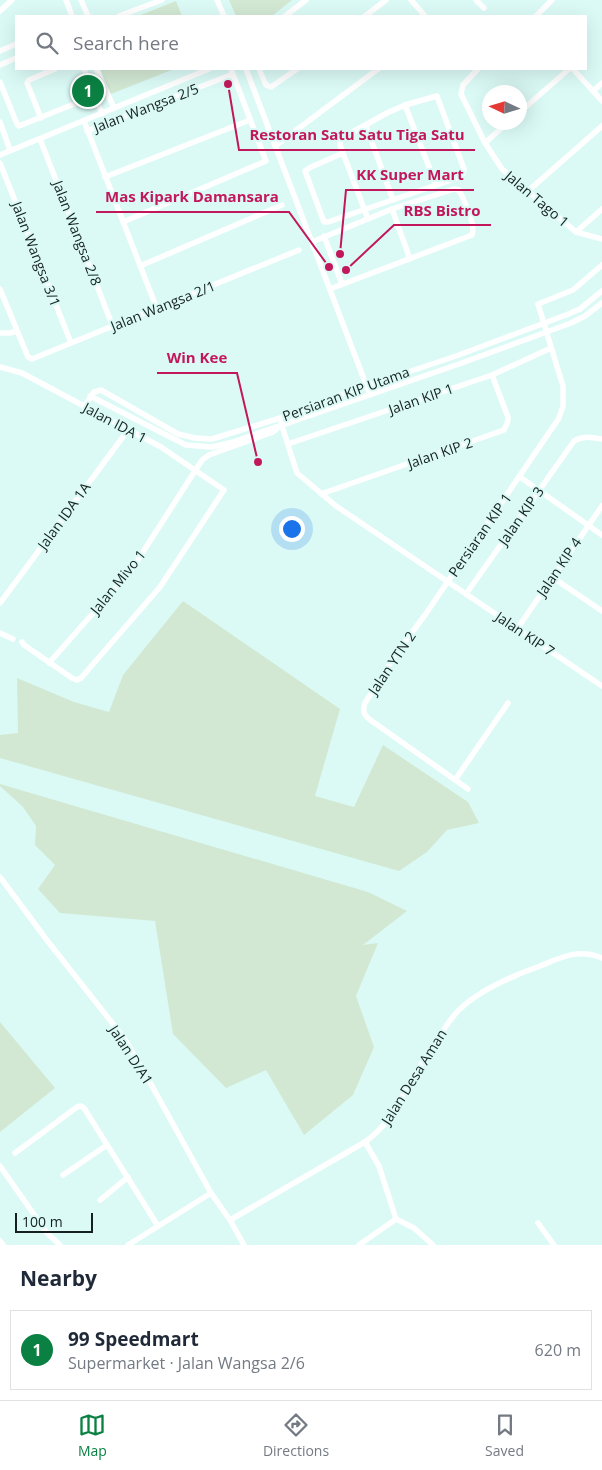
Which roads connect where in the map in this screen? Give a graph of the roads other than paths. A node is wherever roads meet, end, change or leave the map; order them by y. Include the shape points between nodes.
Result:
1 (12, 0) edge
2 (66, 0) edge
3 (81, 0) edge
4 (162, 0) edge
5 (217, 0) edge
6 (306, 0) edge
7 (386, 0) edge
8 (411, 0) edge
9 (476, 0) edge
10 (552, 0) edge
11 (484, 8) dead end
12 (0, 11) edge
13 (72, 15) edge
14 (88, 15) edge
15 (122, 15) edge
16 (224, 15) edge
17 (286, 15) edge
18 (366, 15) edge
19 (423, 15) edge
20 (537, 15) edge
21 (15, 44) edge
22 (0, 51) edge
23 (15, 58) edge
24 (0, 65) edge
25 (54, 70) edge
26 (84, 70) edge
27 (96, 70) edge
28 (207, 70) edge
29 (246, 70) edge
30 (259, 70) edge
31 (296, 70) edge
32 (377, 70) edge
33 (477, 70) edge
34 (568, 70) edge
35 (574, 70) edge
36 (232, 71) edge
37 (0, 82) edge
38 (602, 83) edge
39 (593, 91) junction
40 (94, 96) junction
41 (602, 101) edge
42 (405, 105) junction
43 (527, 106) edge
44 (114, 108) junction
45 (102, 114) junction
46 (41, 118) junction
47 (250, 120) junction
48 (84, 121) junction
49 (0, 122) edge
50 (366, 126) junction
51 (602, 126) edge
52 (499, 130) edge
53 (88, 131) junction
54 (2, 133) edge
55 (40, 140) junction
56 (484, 143) junction
57 (275, 146) junction
58 (10, 150) junction
59 (343, 153) junction
60 (0, 155) edge
61 (1, 164) edge
62 (106, 177) junction
63 (436, 185) junction
64 (528, 191) junction
65 (394, 200) junction
66 (282, 205) dead end
67 (364, 209) junction
68 (392, 209) junction
69 (602, 209) edge
70 (355, 212) junction
71 (368, 219) junction
72 (123, 222) junction
73 (359, 222) junction
74 (576, 232) junction
75 (324, 236) junction
76 (602, 239) edge
77 (312, 242) junction
78 (299, 250) dead end
79 (410, 259) junction
80 (602, 264) edge
81 (140, 266) junction
82 (342, 284) junction
83 (0, 289) edge
84 (330, 289) junction
85 (602, 291) edge
86 (602, 303) edge
87 (157, 309) junction
88 (543, 322) junction
89 (114, 327) junction
90 (16, 331) junction
91 (546, 332) junction
92 (0, 333) edge
93 (71, 343) junction
94 (552, 348) junction
95 (0, 367) edge
96 (492, 375) junction
97 (367, 386) junction
98 (370, 395) junction
99 (90, 396) junction
100 (84, 407) junction
101 (281, 421) junction
102 (128, 430) junction
103 (205, 439) junction
104 (602, 439) edge
105 (288, 444) junction
106 (204, 447) junction
107 (194, 471) junction
108 (520, 478) junction
109 (539, 491) junction
110 (321, 494) junction
111 (602, 506) edge
112 (588, 525) junction
113 (602, 535) edge
114 (552, 577) junction
115 (448, 582) junction
116 (466, 594) junction
117 (0, 603) edge
118 (602, 611) edge
119 (517, 629) junction
120 (0, 633) edge
121 (13, 640) dead end
122 (22, 642) dead end
123 (49, 663) junction
124 (602, 686) edge
125 (508, 703) dead end
126 (455, 780) junction
127 (468, 789) dead end
128 (0, 877) edge
129 (602, 958) edge
130 (365, 1142) junction
131 (107, 1145) junction
132 (15, 1153) dead end
133 (0, 1166) edge
134 (63, 1175) dead end
135 (128, 1178) junction
136 (211, 1193) junction
137 (100, 1200) dead end
138 (396, 1219) junction
139 (230, 1220) junction
140 (538, 1223) dead end
141 (158, 1226) junction
142 (0, 1241) edge
143 (3, 1245) edge
144 (60, 1245) edge
145 (128, 1245) edge
146 (244, 1245) edge
147 (359, 1245) edge
148 (433, 1245) edge
149 (554, 1245) edge

1 - 12 street
2 - 13 street
3 - 14 street
4 - 15 street
5 - 16 street
6 - 17 street
7 - 18 street
8 - 19 street
9 - 11 street
10 - 20 street
21 - 22 street
23 - 24 street
25 - 46 street via 27,83
26 - 40 street
27 - 44 street
28 - 44 street
29 - 57 street
30 - 31 street via 270,87
32 - 57 street
33 - 56 street, Jalan Tago 1 via 461,89 461,94
34 - 43 street
35 - 39 street
36 - 47 street
36 - 53 street, Jalan Wangsa 2/5
37 - 46 street via 18,126
38 - 39 street
39 - 41 street
40 - 45 street
40 - 46 street
42 - 50 street
42 - 63 street
42 - 63 street via 437,96 464,169 460,177
44 - 45 street
45 - 48 street
47 - 62 street
47 - 72 street via 266,161
48 - 53 street
48 - 55 street
49 - 54 street
50 - 59 street via 340,139
50 - 65 street
51 - 64 street
52 - 56 street
53 - 62 street
54 - 58 street
55 - 58 street
55 - 89 street, Jalan Wangsa 2/8
56 - 64 street, Jalan Tago 1 via 502,169
57 - 77 street
58 - 60 street
59 - 67 street
59 - 70 street via 309,168 305,173 322,221 328,222
61 - 93 street, Jalan Wangsa 3/1
62 - 72 street
63 - 65 street
64 - 74 street, Jalan Tago 1
65 - 67 street
66 - 81 street
67 - 70 street
67 - 71 street
68 - 71 street
68 - 79 street
68 - 79 street via 454,189 459,190 463,197 473,227 472,235
69 - 74 street
70 - 73 street
71 - 73 street
72 - 81 street
73 - 75 street
74 - 76 street, Jalan Tago 1
75 - 77 street
75 - 82 street
77 - 84 street
78 - 87 street, Jalan Wangsa 2/1
79 - 82 street
80 - 88 street, Persiaran KIP 1 via 574,290 538,304
81 - 87 street
82 - 84 street
83 - 90 street
84 - 97 street
85 - 88 street, Persiaran KIP Utama via 580,309
86 - 91 street, Persiaran KIP Utama via 585,316
87 - 89 street, Jalan Wangsa 2/1
88 - 91 street, Persiaran KIP 1
88 - 97 street, Persiaran KIP Utama
89 - 93 street, Jalan Wangsa 2/1
90 - 92 street
90 - 93 street, Jalan Wangsa 2/1 via 32,359
91 - 94 street, Persiaran KIP 1
91 - 98 street, Persiaran KIP Utama
94 - 96 street, Jalan KIP 1
94 - 108 street, Persiaran KIP 1 via 563,386 563,406 555,426
95 - 100 street, Jalan IDA 1 via 22,373
96 - 105 street, Jalan KIP 1
96 - 110 street, Jalan KIP 2 via 508,417 504,430
97 - 98 street
97 - 101 street, Persiaran KIP Utama
98 - 101 street, Persiaran KIP Utama
99 - 100 street
99 - 103 street, Persiaran KIP Utama via 102,390 178,434
99 - 106 street, Persiaran KIP Utama via 174,441
100 - 102 street, Jalan IDA 1
101 - 103 street, Persiaran KIP Utama
101 - 105 street, Persiaran KIP 1
101 - 106 street, Persiaran KIP Utama via 232,442
101 - 107 street, Jalan Mivo 1 via 273,432 209,455
102 - 107 street, Jalan IDA 1 via 161,447
102 - 117 street, Jalan IDA 1A
103 - 106 street
104 - 109 street, Jalan KIP 3 via 578,438
105 - 110 street, Persiaran KIP 1 via 297,473
107 - 123 street, Jalan Mivo 1 via 132,569
107 - 123 street, Jalan IDA 1 via 224,490 160,587 81,678 74,680
108 - 109 street
108 - 115 street, Persiaran KIP 1
109 - 112 street
109 - 116 street, Jalan KIP 3
110 - 115 street, Persiaran KIP 1
111 - 112 street, Jalan KIP 4
112 - 113 street
112 - 114 street, Jalan KIP 4
114 - 118 street
114 - 119 street, Jalan KIP 4
115 - 116 street, Jalan KIP 7
115 - 126 street, Jalan YTN 2 via 396,654 363,710 369,719
116 - 119 street, Jalan KIP 7
119 - 124 street, Jalan KIP 7
120 - 121 street
122 - 123 street
125 - 126 street
126 - 127 street, Jalan YTN 2
128 - 136 street, Jalan D/A1 via 124,1038
129 - 130 street, Jalan Desa Aman via 580,953 556,960 488,988 464,1005 412,1077 388,1122
130 - 138 street via 378,1166
130 - 139 street, Jalan Desa Aman
131 - 132 street via 81,1106
131 - 134 street
131 - 135 street
133 - 144 street via 51,1238
135 - 137 street
135 - 141 street
136 - 139 street, Jalan D/A1
136 - 141 street
138 - 147 street
138 - 148 street via 414,1228
139 - 146 street, Jalan D/A1
140 - 149 street
141 - 145 street
142 - 143 street

